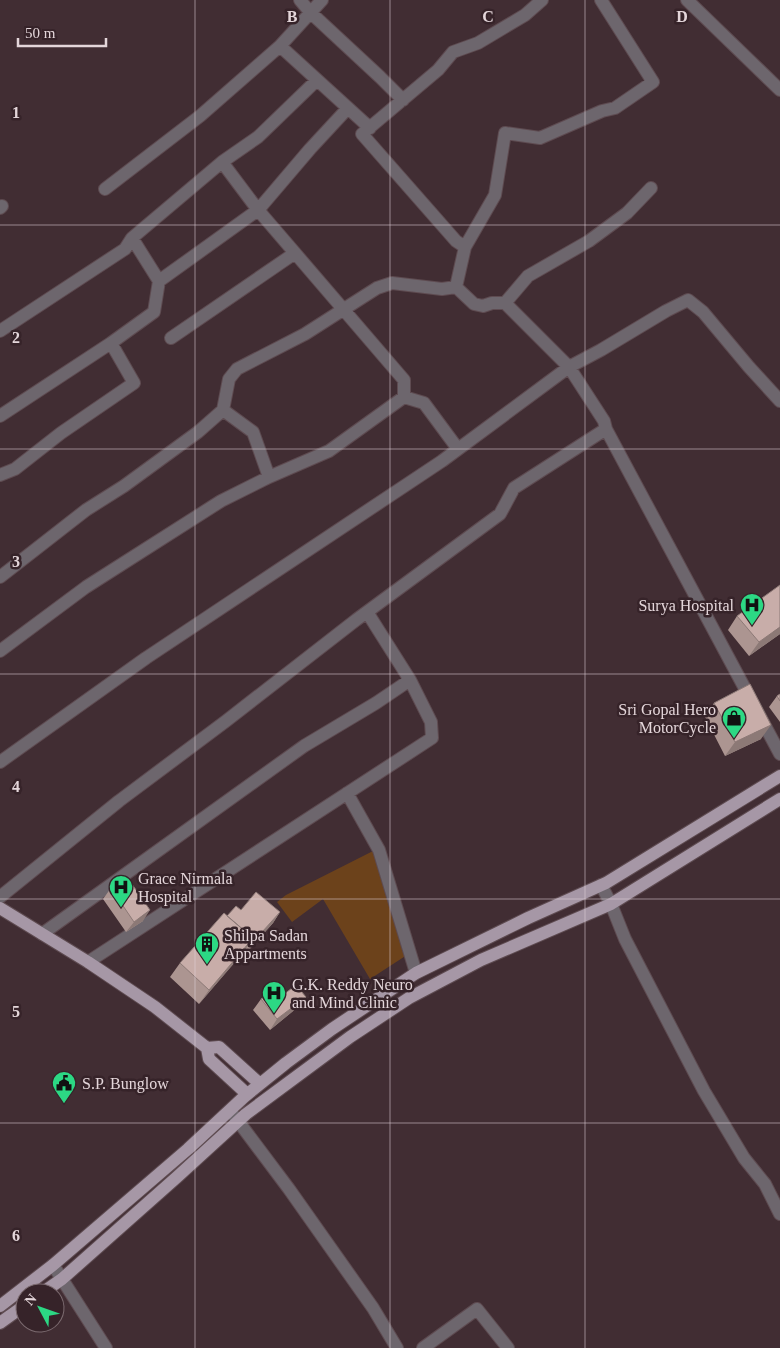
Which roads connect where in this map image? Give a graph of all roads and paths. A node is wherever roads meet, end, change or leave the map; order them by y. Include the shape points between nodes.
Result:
1 (300, 0) edge
2 (322, 0) edge
3 (601, 0) edge
4 (688, 0) edge
5 (534, 2) edge
6 (310, 12) junction
7 (280, 46) junction
8 (317, 80) junction
9 (780, 90) edge
10 (403, 100) junction
11 (348, 108) junction
12 (370, 128) junction
13 (222, 162) junction
14 (651, 188) dead end
15 (105, 189) dead end
16 (258, 210) junction
17 (132, 238) junction
18 (465, 247) junction
19 (295, 253) junction
20 (159, 281) junction
21 (456, 287) junction
22 (505, 303) junction
23 (344, 309) junction
24 (0, 331) edge
25 (171, 338) dead end
26 (111, 342) junction
27 (569, 367) junction
28 (404, 397) junction
29 (780, 401) edge
30 (223, 410) junction
31 (0, 416) edge
32 (606, 429) junction
33 (458, 449) junction
34 (0, 475) edge
35 (269, 477) junction
36 (0, 577) edge
37 (367, 612) junction
38 (0, 651) edge
39 (410, 680) junction
40 (780, 754) edge
41 (0, 762) edge
42 (780, 776) edge
43 (348, 793) junction
44 (780, 799) edge
45 (601, 885) junction
46 (0, 897) edge
47 (611, 904) junction
48 (0, 908) edge
49 (543, 911) junction
50 (554, 929) junction
51 (42, 934) junction
52 (88, 962) junction
53 (416, 973) junction
54 (207, 1048) junction
55 (260, 1084) junction
56 (247, 1094) junction
57 (230, 1110) junction
58 (238, 1121) junction
59 (780, 1214) edge
60 (53, 1265) junction
61 (62, 1279) junction
62 (56, 1283) edge
63 (0, 1306) edge
64 (15, 1312) edge
65 (0, 1323) edge
66 (106, 1348) edge
67 (397, 1348) edge
68 (423, 1348) edge
69 (508, 1348) edge

1 - 6 street
2 - 6 street
3 - 18 street via 653,82 615,108 540,138 505,133 495,195
4 - 9 street
5 - 10 street via 525,15 478,43 453,52 438,70
6 - 7 street
6 - 10 street
7 - 8 street
7 - 15 street via 200,116
8 - 11 street
8 - 13 street via 258,137
10 - 12 street
11 - 12 street
11 - 16 street
12 - 18 street via 362,134 456,241
13 - 16 street
13 - 17 street
14 - 22 street via 627,213 589,241 528,276
16 - 19 street
16 - 20 street
17 - 20 street
17 - 24 street via 125,249
18 - 21 street
19 - 23 street
19 - 25 street
20 - 26 street via 154,312
21 - 22 street via 474,304
21 - 23 street via 442,289 392,284 377,288
22 - 27 street
23 - 28 street via 404,380
23 - 30 street via 305,334 237,369 229,379
26 - 31 street
26 - 34 street via 134,383 61,432 15,469
27 - 29 street via 688,300 703,312
27 - 32 street
27 - 33 street
28 - 33 street via 424,402
28 - 35 street via 329,451
30 - 35 street via 253,432
30 - 36 street via 198,432 86,510
32 - 37 street via 514,488 500,514
32 - 40 street
33 - 41 street via 146,658
35 - 38 street via 220,501 86,587
37 - 39 street
37 - 46 street via 119,801
39 - 43 street via 431,722 432,738
39 - 51 street via 304,746
42 - 45 main road
43 - 52 street
43 - 53 street via 379,850
44 - 47 main road
45 - 47 street
45 - 49 main road
47 - 50 main road
47 - 59 street via 625,939 704,1090 744,1158 765,1184
48 - 51 main road
49 - 50 main road
49 - 53 main road
50 - 58 main road via 480,960 409,998 350,1037
51 - 52 main road
52 - 54 main road via 155,1007
53 - 55 main road via 332,1029
54 - 55 main road via 219,1048
54 - 56 main road via 209,1059
55 - 56 main road
56 - 57 main road
57 - 58 street
57 - 60 main road
58 - 61 main road
58 - 67 street via 373,1308
60 - 61 street
60 - 63 main road
61 - 62 main road
61 - 66 street
64 - 65 main road
68 - 69 street via 477,1309

